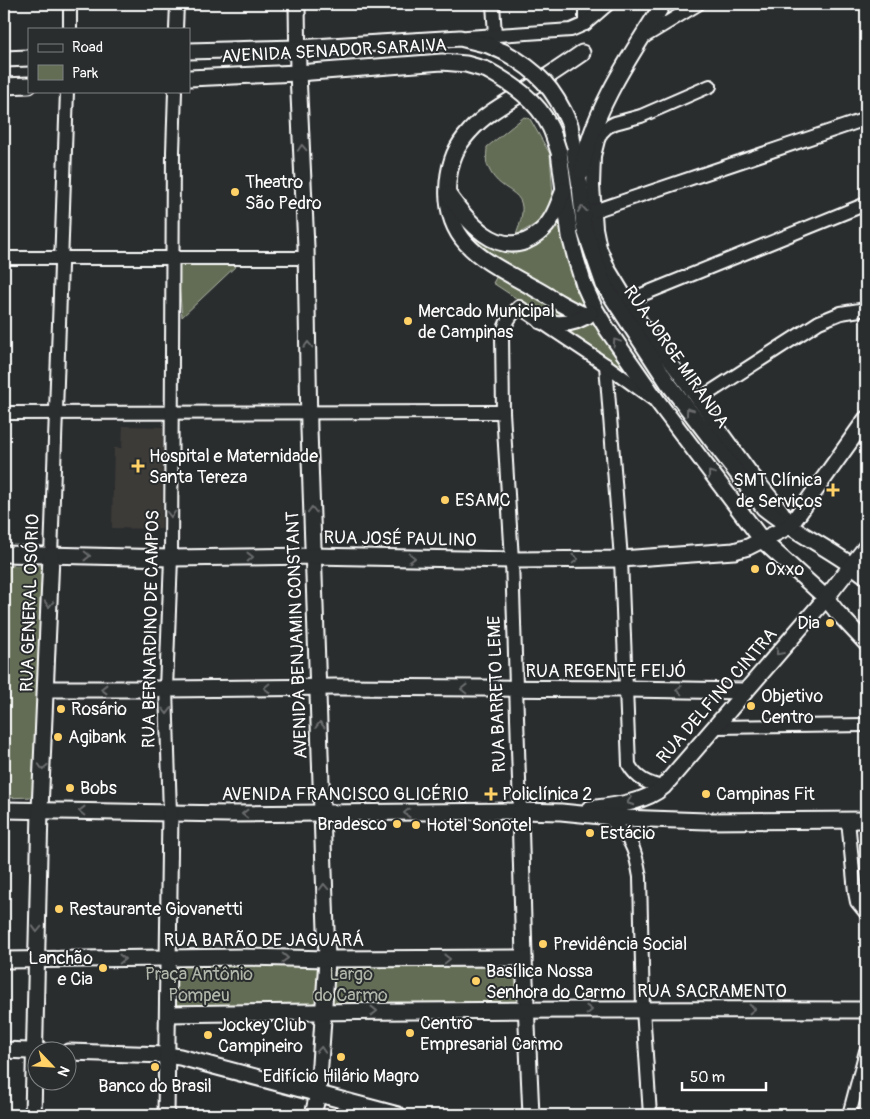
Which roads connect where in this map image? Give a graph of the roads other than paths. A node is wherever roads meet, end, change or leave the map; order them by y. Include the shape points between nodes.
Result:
1 (70, 4) edge
2 (177, 4) edge
3 (297, 4) edge
4 (493, 4) edge
5 (584, 4) edge
6 (608, 4) edge
7 (663, 4) edge
8 (698, 4) edge
9 (585, 24) junction
10 (70, 28) edge
11 (176, 28) edge
12 (495, 35) junction
13 (460, 38) junction
14 (642, 38) junction
15 (298, 48) junction
16 (190, 51) edge
17 (582, 53) dead end
18 (28, 58) edge
19 (4, 59) edge
20 (298, 73) junction
21 (190, 78) edge
22 (28, 85) edge
23 (4, 86) edge
24 (710, 86) dead end
25 (67, 92) edge
26 (174, 92) edge
27 (866, 119) edge
28 (580, 186) junction
29 (564, 190) junction
30 (448, 192) junction
31 (866, 204) edge
32 (594, 211) junction
33 (173, 257) junction
34 (4, 258) edge
35 (61, 258) junction
36 (307, 258) junction
37 (604, 286) junction
38 (629, 300) junction
39 (866, 309) edge
40 (591, 312) junction
41 (541, 321) junction
42 (606, 365) junction
43 (698, 400) junction
44 (658, 402) junction
45 (171, 412) junction
46 (309, 412) junction
47 (503, 412) junction
48 (4, 413) edge
49 (56, 413) junction
50 (866, 419) edge
51 (789, 525) junction
52 (762, 540) junction
53 (866, 547) edge
54 (4, 554) edge
55 (51, 556) junction
56 (314, 556) junction
57 (171, 558) junction
58 (621, 559) junction
59 (512, 560) junction
60 (852, 564) junction
61 (866, 576) edge
62 (826, 598) junction
63 (866, 643) edge
64 (318, 687) junction
65 (46, 689) junction
66 (166, 689) junction
67 (516, 689) junction
68 (628, 689) junction
69 (745, 691) junction
70 (866, 726) edge
71 (715, 727) junction
72 (663, 787) junction
73 (4, 810) edge
74 (40, 810) junction
75 (520, 812) junction
76 (561, 812) junction
77 (170, 813) junction
78 (322, 814) junction
79 (608, 818) junction
80 (848, 820) junction
81 (866, 820) edge
82 (866, 913) edge
83 (167, 958) junction
84 (524, 958) junction
85 (326, 959) junction
86 (4, 960) edge
87 (36, 960) junction
88 (643, 1009) junction
89 (866, 1010) edge
90 (323, 1011) junction
91 (527, 1011) junction
92 (168, 1014) junction
93 (35, 1042) edge
94 (4, 1050) edge
95 (28, 1051) edge
96 (866, 1051) edge
97 (78, 1052) edge
98 (166, 1055) junction
99 (34, 1092) edge
100 (318, 1094) junction
101 (33, 1115) edge
102 (166, 1115) edge
103 (314, 1115) edge
104 (398, 1115) edge
105 (531, 1115) edge
106 (650, 1115) edge
107 (849, 1115) edge

1 - 10 street
2 - 11 street
3 - 15 main road, AVENIDA BENJAMIN CONSTANT
4 - 12 street
5 - 9 street
6 - 9 street
7 - 14 main road
8 - 14 street
9 - 12 street via 570,30
12 - 13 street
13 - 15 main road, AVENIDA SENADOR SARAIVA
13 - 28 main road, AVENIDA SENADOR SARAIVA, bridge via 488,45 521,61 550,88 570,125
14 - 28 main road via 593,129 584,156
15 - 16 main road, AVENIDA SENADOR SARAIVA
15 - 20 main road, AVENIDA BENJAMIN CONSTANT
17 - 30 main road via 489,113 470,130 452,158
18 - 19 main road
20 - 21 main road, AVENIDA SENADOR SARAIVA
20 - 29 main road, AVENIDA SENADOR SARAIVA, bridge via 442,62 487,70 509,82 541,112 559,152
36 -> 20 main road, AVENIDA BENJAMIN CONSTANT
22 - 23 main road
24 - 32 street, RUA JORGE MIRANDA via 607,127 598,140 594,156
25 - 35 street, RUA GENERAL OSÓRIO
26 - 33 street, RUA BERNARDINO DE CAMPOS
27 - 32 street
37 -> 28 main road, RUA JORGE MIRANDA via 584,227
29 - 30 main road via 548,225 538,234 514,245 500,243 477,229
29 - 40 main road via 570,236
30 - 40 main road via 452,221 461,238 474,251 573,310
31 - 38 street
32 - 38 street, RUA JORGE MIRANDA via 600,248
33 - 35 street
33 - 36 street
33 - 45 street, RUA BERNARDINO DE CAMPOS
34 - 35 street
35 - 49 street, RUA GENERAL OSÓRIO
46 -> 36 main road, AVENIDA BENJAMIN CONSTANT
37 - 40 main road via 600,302
51 -> 37 main road, RUA JORGE MIRANDA via 764,508 744,484 668,383
38 - 43 street, RUA JORGE MIRANDA via 643,325
39 - 43 street via 841,313 819,322
40 - 41 main road via 564,324
44 -> 40 main road
41 - 42 street
41 - 47 street, RUA BARRETO LEME via 519,307 504,325
42 - 44 street
42 - 58 street
43 - 51 street, RUA JORGE MIRANDA via 786,515
52 -> 44 main road
45 - 46 street
45 - 49 street
45 -> 57 street, RUA BERNARDINO DE CAMPOS
46 - 47 street
56 -> 46 main road, AVENIDA BENJAMIN CONSTANT
47 - 59 street, RUA BARRETO LEME
48 - 49 street
49 - 55 street, RUA GENERAL OSÓRIO
50 - 51 main road
51 - 52 main road, RUA JOSÉ PAULINO
51 - 60 main road
52 - 58 main road, RUA JOSÉ PAULINO via 734,551
52 - 62 main road
53 - 60 main road, RUA DELFINO CINTRA
54 - 55 main road, RUA JOSÉ PAULINO
55 -> 57 main road, RUA JOSÉ PAULINO
55 -> 65 main road, RUA GENERAL OSÓRIO
57 -> 56 main road, RUA JOSÉ PAULINO
56 -> 59 main road, RUA JOSÉ PAULINO
56 - 64 main road, AVENIDA BENJAMIN CONSTANT
57 - 66 street, RUA BERNARDINO DE CAMPOS
59 -> 58 main road, RUA JOSÉ PAULINO
58 - 68 street
59 - 67 street, RUA BARRETO LEME
60 - 61 main road
60 - 62 main road, RUA DELFINO CINTRA
62 - 63 main road
62 -> 69 main road, RUA DELFINO CINTRA
64 -> 66 main road, RUA REGENTE FEIJÓ
67 -> 64 main road, RUA REGENTE FEIJÓ
78 -> 64 main road, AVENIDA BENJAMIN CONSTANT
66 -> 65 main road, RUA REGENTE FEIJÓ
65 -> 74 main road, RUA GENERAL OSÓRIO
66 -> 77 street, RUA BERNARDINO DE CAMPOS
67 - 68 main road, RUA REGENTE FEIJÓ
67 - 75 street, RUA BARRETO LEME
69 -> 68 main road, RUA REGENTE FEIJÓ
68 - 72 street via 629,765 641,780
69 - 71 main road, RUA DELFINO CINTRA
70 - 71 street
71 - 72 main road, RUA DELFINO CINTRA
72 -> 76 main road, RUA DELFINO CINTRA via 623,805
73 - 74 main road, AVENIDA FRANCISCO GLICÉRIO
77 -> 74 main road, AVENIDA FRANCISCO GLICÉRIO
74 -> 87 main road, RUA GENERAL OSÓRIO
75 - 76 main road, AVENIDA FRANCISCO GLICÉRIO
75 -> 78 main road, AVENIDA FRANCISCO GLICÉRIO
75 - 84 main road, RUA BARRETO LEME
76 - 79 main road, AVENIDA FRANCISCO GLICÉRIO
78 -> 77 main road, AVENIDA FRANCISCO GLICÉRIO
77 - 83 main road, RUA BERNARDINO DE CAMPOS
85 -> 78 main road, AVENIDA BENJAMIN CONSTANT
79 - 80 main road, AVENIDA FRANCISCO GLICÉRIO
79 - 88 street via 632,843 640,877
80 - 81 main road, AVENIDA FRANCISCO GLICÉRIO
80 - 82 street via 855,892 857,902
83 -> 85 main road, RUA BARÃO DE JAGUARÁ
87 -> 83 main road, RUA BARÃO DE JAGUARÁ
83 - 92 main road, RUA BERNARDINO DE CAMPOS
85 -> 84 main road, RUA BARÃO DE JAGUARÁ
84 - 91 main road, RUA BARRETO LEME
85 - 90 main road, AVENIDA BENJAMIN CONSTANT
86 - 87 main road, RUA BARÃO DE JAGUARÁ
87 - 93 main road, RUA GENERAL OSÓRIO
88 -> 89 main road, RUA SACRAMENTO
91 -> 88 main road, RUA SACRAMENTO
88 - 106 street
90 -> 91 main road, RUA SACRAMENTO
90 - 92 main road, RUA SACRAMENTO
100 -> 90 main road, AVENIDA BENJAMIN CONSTANT
91 - 105 main road, RUA BARRETO LEME
92 - 98 main road, RUA BERNARDINO DE CAMPOS
94 - 95 main road
96 - 107 street
97 - 98 main road
98 - 100 main road via 194,1059
98 - 102 main road, RUA BERNARDINO DE CAMPOS
99 - 101 main road, RUA GENERAL OSÓRIO
100 - 103 main road, AVENIDA BENJAMIN CONSTANT
100 - 104 main road

